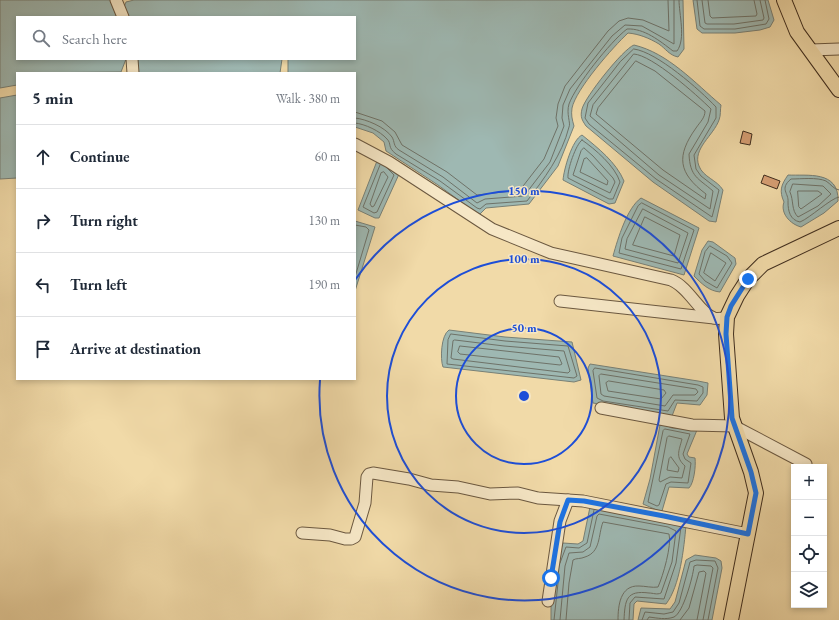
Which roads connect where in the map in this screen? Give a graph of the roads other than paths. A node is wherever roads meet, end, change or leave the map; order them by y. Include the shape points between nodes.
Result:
1 (116, 0) edge
2 (784, 0) edge
3 (123, 16) edge
4 (839, 49) edge
5 (811, 50) junction
6 (132, 60) edge
7 (133, 72) edge
8 (839, 90) edge
9 (356, 145) edge
10 (839, 228) edge
11 (560, 301) dead end
12 (721, 318) junction
13 (601, 408) dead end
14 (734, 426) junction
15 (806, 464) dead end
16 (568, 500) junction
17 (302, 533) dead end
18 (748, 534) junction
19 (548, 601) dead end
20 (731, 620) edge

1 - 3 street
2 - 5 main road via 797,32
4 - 5 street
5 - 8 main road
6 - 7 street
9 - 12 street via 389,162 492,229 551,254 677,282 708,314
10 - 12 main road via 759,268 748,279
11 - 12 street
12 - 14 main road via 726,334
13 - 14 street via 692,425
14 - 15 street
14 - 18 main road via 755,483 756,493
16 - 17 street via 538,498 512,492 490,494 373,473 367,478 365,504 355,537 351,540
16 - 18 street via 657,514
16 - 19 street via 560,522
18 - 20 main road

